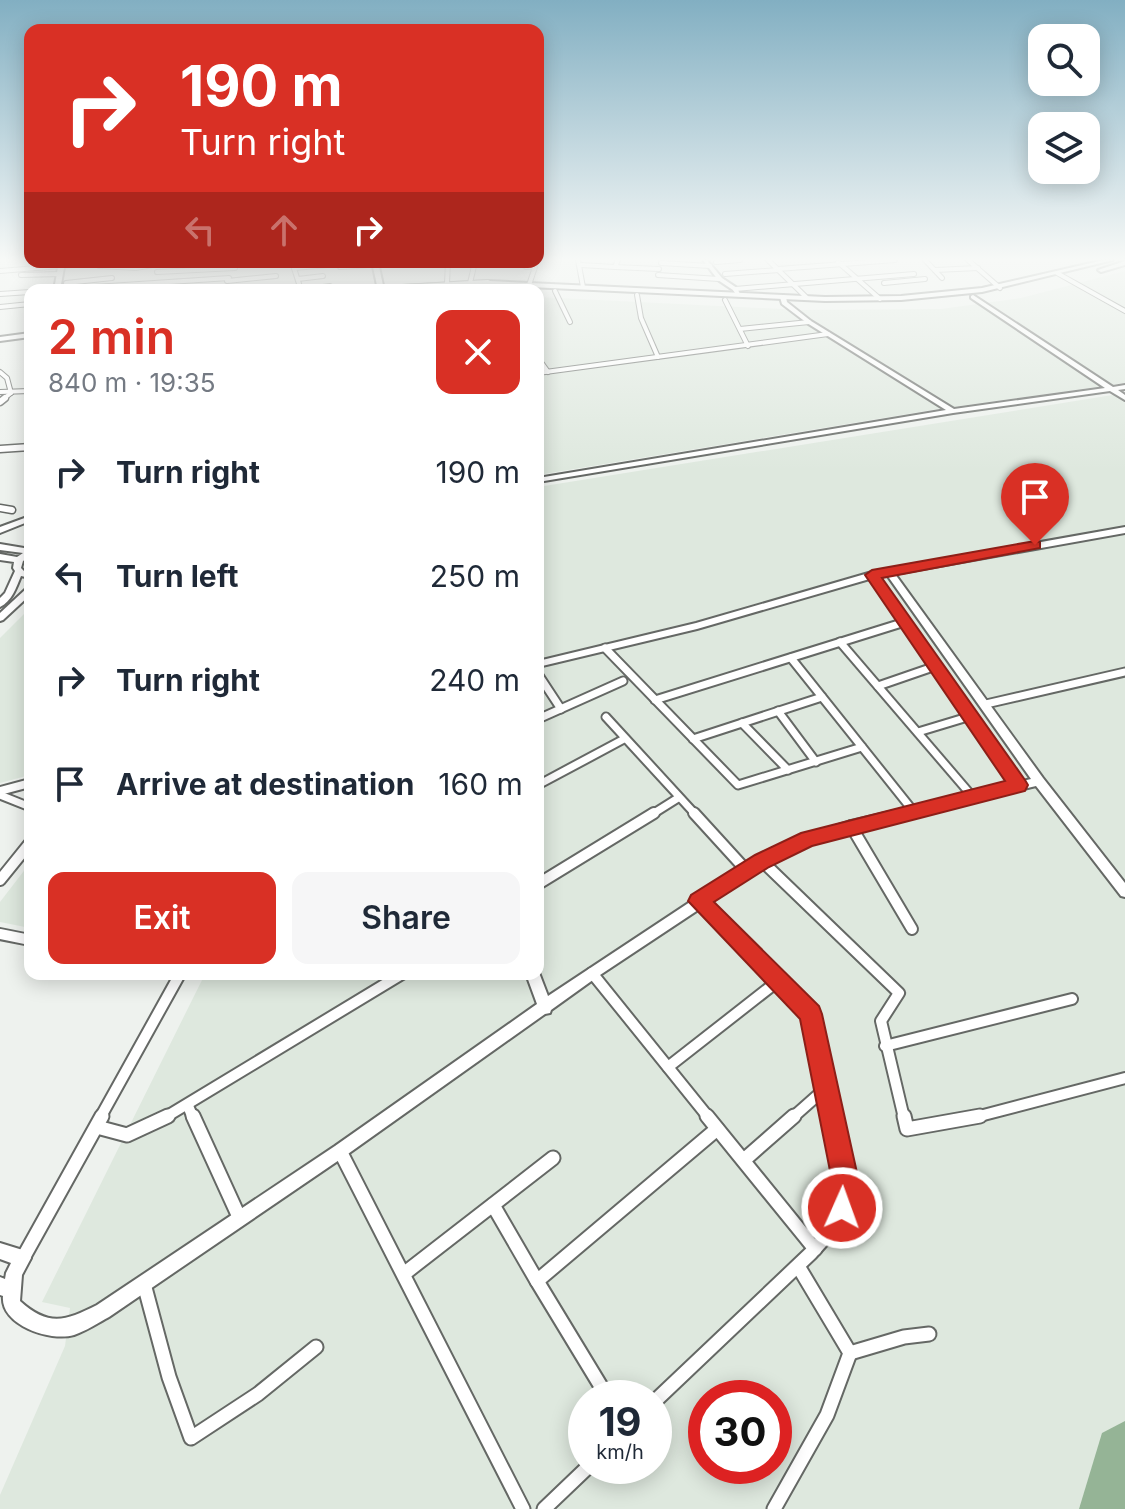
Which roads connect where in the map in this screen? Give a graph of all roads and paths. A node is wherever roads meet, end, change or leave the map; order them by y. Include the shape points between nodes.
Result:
1 (646, 330) edge
2 (741, 330) edge
3 (822, 330) edge
4 (1023, 330) edge
5 (828, 334) junction
6 (24, 336) edge
7 (0, 339) edge
8 (748, 346) junction
9 (658, 357) junction
10 (544, 366) edge
11 (0, 372) edge
12 (544, 372) edge
13 (548, 372) junction
14 (1125, 387) edge
15 (1111, 389) junction
16 (0, 392) edge
17 (24, 392) edge
18 (11, 393) junction
19 (1125, 398) edge
20 (0, 402) edge
21 (953, 411) junction
22 (24, 447) edge
23 (0, 449) edge
24 (544, 479) edge
25 (0, 508) edge
26 (12, 510) dead end
27 (24, 520) edge
28 (0, 530) edge
29 (1125, 530) edge
30 (0, 547) edge
31 (24, 551) edge
32 (0, 557) edge
33 (24, 560) edge
34 (19, 566) junction
35 (24, 570) edge
36 (889, 572) junction
37 (872, 575) junction
38 (24, 596) edge
39 (0, 604) edge
40 (0, 618) edge
41 (905, 622) junction
42 (840, 642) junction
43 (605, 648) junction
44 (791, 658) junction
45 (544, 663) edge
46 (936, 666) junction
47 (1125, 672) edge
48 (623, 681) dead end
49 (544, 683) edge
50 (878, 686) junction
51 (822, 697) junction
52 (655, 700) junction
53 (986, 704) junction
54 (561, 709) junction
55 (778, 711) junction
56 (544, 716) edge
57 (971, 716) junction
58 (606, 717) dead end
59 (742, 723) junction
60 (918, 732) junction
61 (624, 739) junction
62 (693, 739) junction
63 (862, 747) junction
64 (816, 762) junction
65 (788, 770) junction
66 (1039, 781) junction
67 (544, 782) edge
68 (24, 785) edge
69 (1018, 785) junction
70 (0, 793) edge
71 (972, 796) junction
72 (678, 798) junction
73 (24, 804) edge
74 (914, 812) junction
75 (851, 826) junction
76 (24, 850) edge
77 (762, 861) junction
78 (746, 870) junction
79 (0, 880) edge
80 (544, 880) edge
81 (1125, 892) edge
82 (699, 901) junction
83 (912, 929) dead end
84 (0, 934) edge
85 (24, 939) edge
86 (592, 973) junction
87 (177, 980) edge
88 (392, 980) edge
89 (535, 980) edge
90 (778, 981) junction
91 (1072, 999) dead end
92 (545, 1008) junction
93 (885, 1046) junction
94 (668, 1067) junction
95 (1125, 1078) edge
96 (827, 1087) junction
97 (188, 1106) junction
98 (97, 1127) junction
99 (717, 1129) junction
100 (340, 1151) junction
101 (553, 1158) dead end
102 (744, 1160) junction
103 (493, 1205) junction
104 (240, 1219) junction
105 (815, 1249) junction
106 (0, 1251) edge
107 (23, 1258) junction
108 (798, 1266) junction
109 (405, 1273) junction
110 (537, 1281) junction
111 (144, 1284) junction
112 (6, 1288) edge
113 (929, 1334) dead end
114 (316, 1347) dead end
115 (850, 1353) junction
116 (597, 1380) edge
117 (672, 1385) edge
118 (570, 1484) edge
119 (523, 1509) edge
120 (544, 1509) edge
121 (774, 1509) edge

1 - 9 street
2 - 8 street
3 - 5 street
4 - 15 street
5 - 8 street
5 - 21 street
6 - 7 main road
8 - 9 street
9 - 13 street
10 - 13 street
11 - 18 street
12 - 13 street
14 - 15 street
15 - 19 street
15 - 21 street
16 - 18 street
17 - 18 street
18 - 20 street
21 - 24 street
22 - 23 street
25 - 26 street
27 - 28 street
29 - 36 street
30 - 31 street
32 - 34 street
33 - 34 street
34 - 35 street
34 - 39 street
36 - 37 street
36 - 53 street
37 - 41 street
37 - 43 street
38 - 40 street
41 - 42 street
41 - 46 street
42 - 44 street
42 - 50 street
43 - 45 street
43 - 52 street
44 - 51 street
44 - 52 street
46 - 50 street
46 - 57 street
47 - 53 street
48 - 54 street
49 - 54 street
50 - 60 street
51 - 55 street
51 - 63 street
52 - 62 street
53 - 66 street
54 - 56 street
55 - 59 street
55 - 64 street
57 - 60 street
57 - 69 street
58 - 61 street
59 - 62 street
59 - 65 street
60 - 71 street
61 - 67 street
61 - 72 street
62 - 65 street via 738,785
63 - 64 street
63 - 74 street
64 - 65 street
66 - 69 street
66 - 81 street
68 - 70 street
69 - 71 street
70 - 73 street
71 - 74 street
72 - 78 street
72 - 80 street
74 - 75 street
75 - 77 street
75 - 83 street
76 - 79 street
77 - 78 street
77 - 93 street via 899,993 881,1021
78 - 82 street
82 - 86 street
82 - 90 street
84 - 85 street
86 - 92 street
86 - 94 street
87 - 98 street
88 - 97 street
89 - 92 street
90 - 94 street
90 - 96 street via 810,1014
91 - 93 street
92 - 100 street
93 - 95 street via 907,1129 952,1123
94 - 99 street
96 - 102 street
96 - 105 street via 848,1191 837,1224
97 - 98 street via 127,1135
97 - 104 street
98 - 107 street
99 - 102 street
99 - 110 street
100 - 104 street
100 - 109 street
101 - 103 street
102 - 105 street
103 - 109 street
103 - 110 street
104 - 111 street
105 - 108 street
106 - 107 street
107 - 112 street
108 - 115 street
108 - 117 street
109 - 119 street
110 - 116 street
111 - 112 street via 71,1327 47,1327 27,1319 11,1304
111 - 114 street via 191,1438
113 - 115 street
115 - 121 street via 839,1393
118 - 120 street

